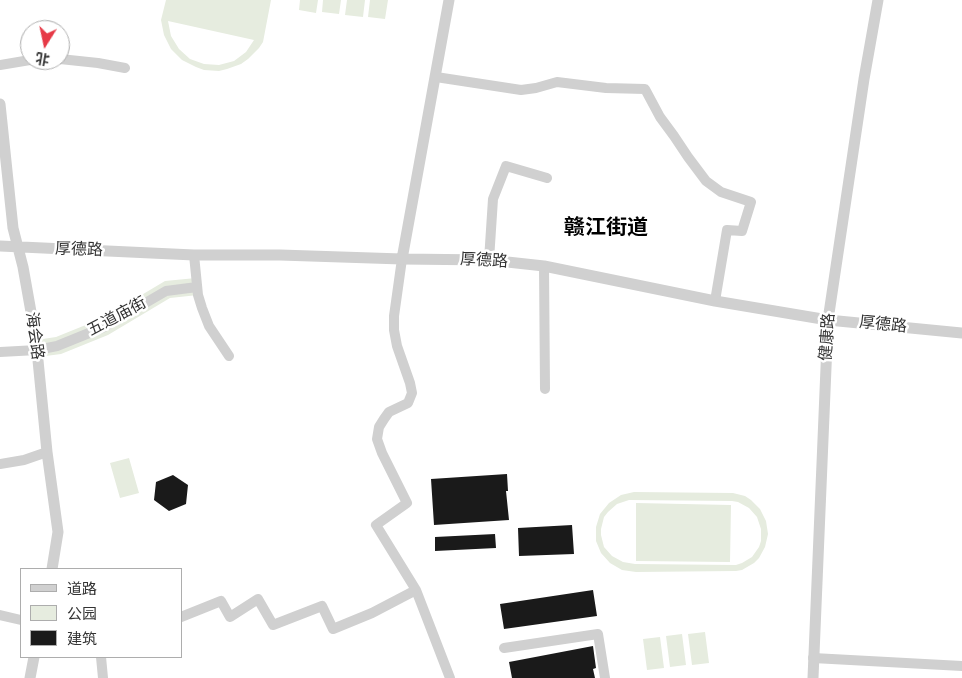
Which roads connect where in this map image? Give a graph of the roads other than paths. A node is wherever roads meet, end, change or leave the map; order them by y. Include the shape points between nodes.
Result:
1 (449, 0) edge
2 (878, 0) edge
3 (70, 59) edge
4 (20, 62) edge
5 (0, 65) edge
6 (125, 68) dead end
7 (436, 77) junction
8 (0, 104) edge
9 (547, 178) dead end
10 (0, 246) edge
11 (18, 246) junction
12 (194, 254) junction
13 (402, 259) junction
14 (490, 260) junction
15 (544, 266) junction
16 (197, 286) junction
17 (715, 301) junction
18 (828, 320) junction
19 (962, 333) edge
20 (37, 350) junction
21 (0, 352) edge
22 (228, 356) dead end
23 (545, 389) dead end
24 (47, 452) junction
25 (0, 464) edge
26 (52, 568) edge
27 (416, 590) junction
28 (0, 615) edge
29 (182, 617) edge
30 (20, 620) edge
31 (504, 648) dead end
32 (34, 658) edge
33 (103, 658) edge
34 (813, 658) junction
35 (962, 666) edge
36 (30, 678) edge
37 (103, 678) edge
38 (450, 678) edge
39 (605, 678) edge
40 (813, 678) edge

1 - 7 street
2 - 18 street, 健康路
3 - 6 street
4 - 5 street
7 - 13 street
7 - 17 street via 521,90 557,82 645,89 660,117 706,181 721,192 751,202 742,232 727,230
8 - 11 street, 海会路 via 13,228
9 - 14 street via 506,166 493,199
10 - 11 street, 厚德路
11 - 12 street, 厚德路
11 - 20 street, 海会路
12 - 13 street, 厚德路
12 - 16 street
13 - 14 street, 厚德路
13 - 27 street via 394,330 412,393 408,403 384,419 377,440 408,504 376,525
14 - 15 street, 厚德路
15 - 17 street, 厚德路
15 - 23 street
16 - 20 street, 五道庙街 via 166,290 104,327 57,346
16 - 22 street via 209,326
17 - 18 street, 厚德路
18 - 19 street, 厚德路
18 - 34 street, 健康路
20 - 21 street, 五道庙街
20 - 24 street, 海会路
24 - 25 street
24 - 26 street, 海会路 via 58,532
27 - 29 street via 333,629 322,606 273,624 258,600 230,617 221,601
27 - 38 street
28 - 30 street
31 - 39 street via 598,634
32 - 36 street
33 - 37 street
34 - 35 street
34 - 40 street, 健康路

